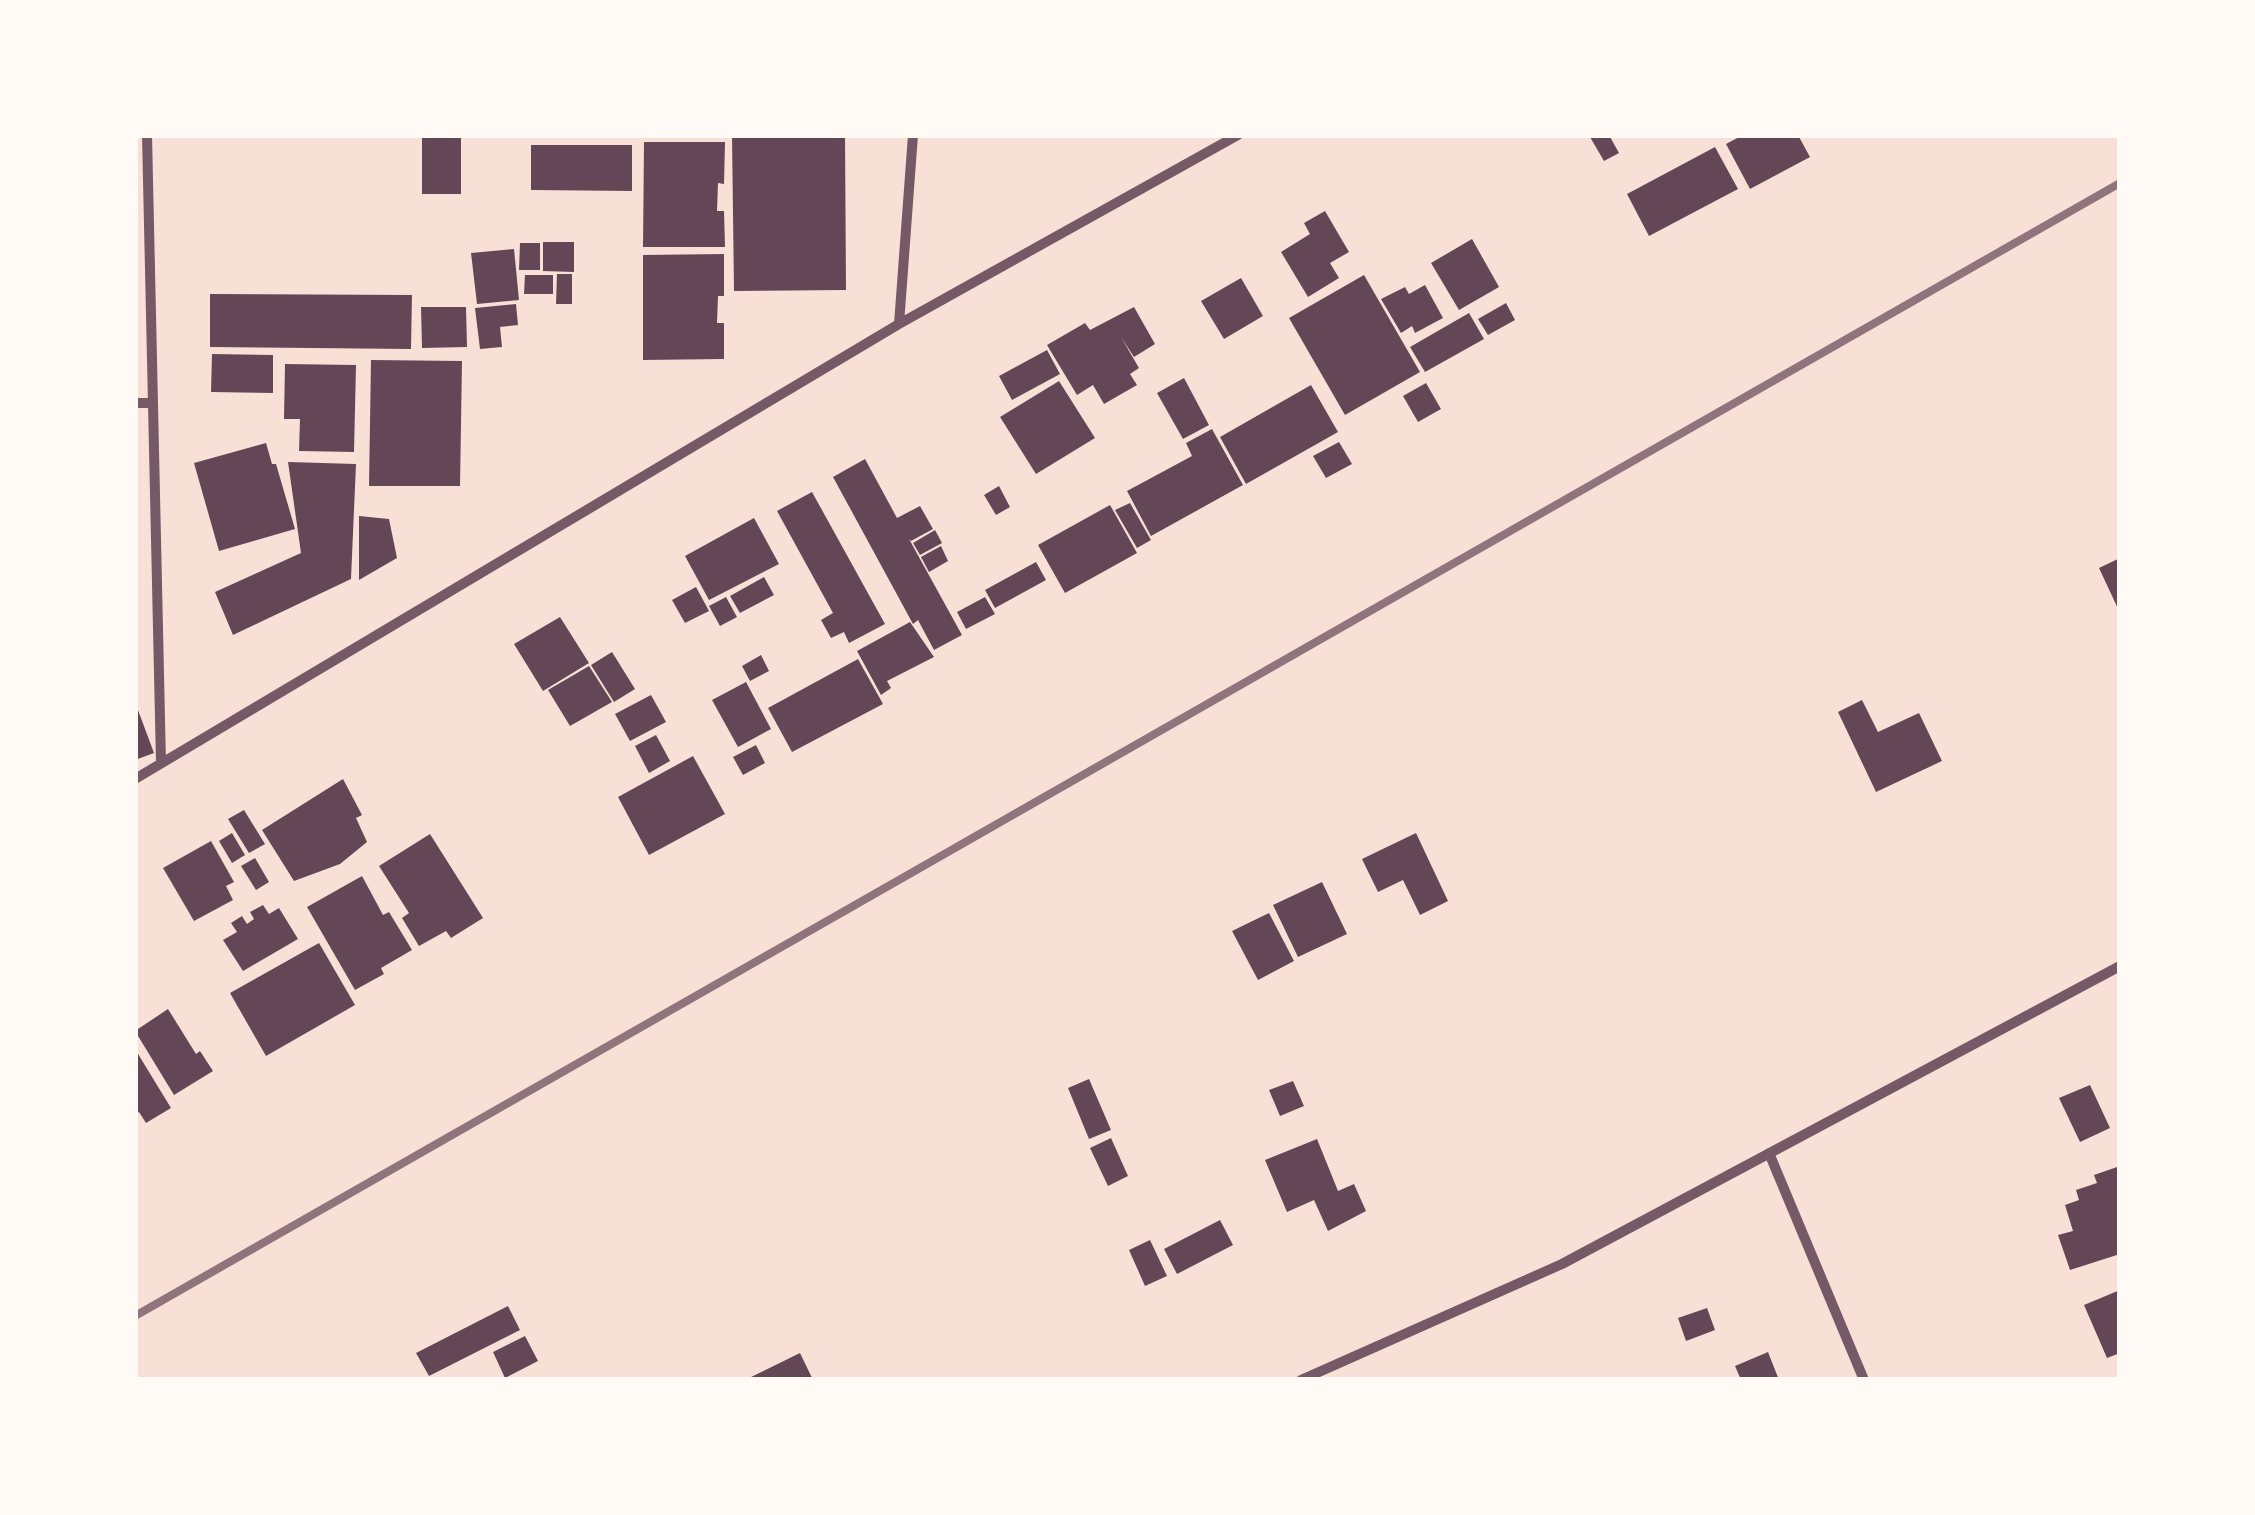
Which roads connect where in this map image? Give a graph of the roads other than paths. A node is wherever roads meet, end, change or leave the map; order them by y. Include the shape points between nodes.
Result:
1 (147, 135) edge
2 (912, 135) edge
3 (1238, 135) edge
4 (900, 324) junction
5 (135, 403) edge
6 (153, 403) junction
7 (161, 763) junction
8 (135, 779) edge
9 (2120, 966) edge
10 (1769, 1153) junction
11 (1301, 1380) edge
12 (1864, 1380) edge

1 - 6 street
2 - 4 street
3 - 4 street
4 - 7 street
5 - 6 street
6 - 7 street
7 - 8 street
9 - 10 street
10 - 11 street via 1562,1264
10 - 12 street

